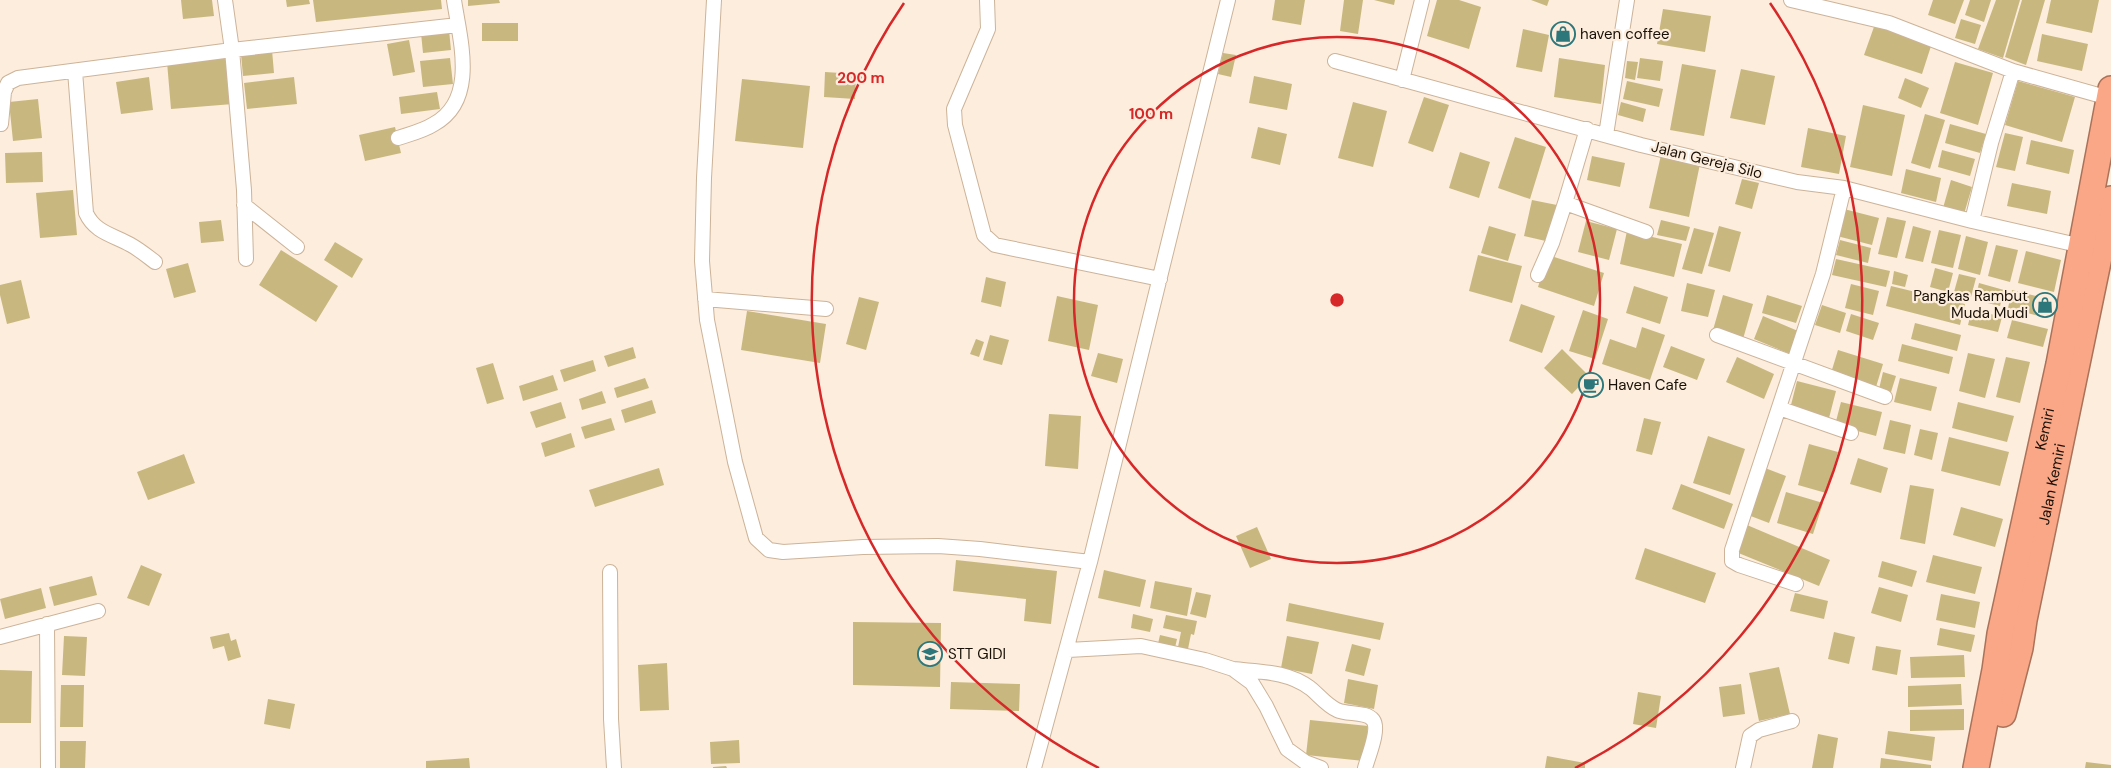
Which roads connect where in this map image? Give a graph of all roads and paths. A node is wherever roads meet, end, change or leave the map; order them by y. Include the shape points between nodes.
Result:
1 (225, 0) edge
2 (454, 0) edge
3 (714, 0) edge
4 (987, 0) edge
5 (1228, 0) edge
6 (1422, 0) edge
7 (1627, 0) edge
8 (1791, 0) edge
9 (458, 26) junction
10 (232, 50) junction
11 (1335, 61) dead end
12 (75, 71) junction
13 (2013, 71) junction
14 (1402, 80) junction
15 (2110, 94) edge
16 (0, 124) edge
17 (1587, 129) junction
18 (1606, 135) junction
19 (398, 138) dead end
20 (1844, 188) junction
21 (2111, 199) edge
22 (1565, 203) junction
23 (244, 205) junction
24 (1972, 221) junction
25 (1646, 232) dead end
26 (2082, 246) junction
27 (297, 247) dead end
28 (246, 259) dead end
29 (155, 262) dead end
30 (1538, 274) dead end
31 (1160, 279) junction
32 (705, 299) junction
33 (826, 309) dead end
34 (1717, 335) dead end
35 (1795, 364) junction
36 (1885, 397) dead end
37 (1779, 408) junction
38 (1851, 433) dead end
39 (1090, 562) junction
40 (610, 572) dead end
41 (1796, 584) dead end
42 (98, 611) dead end
43 (46, 624) junction
44 (0, 637) edge
45 (1068, 650) junction
46 (1233, 669) junction
47 (1792, 721) dead end
48 (48, 768) edge
49 (614, 768) edge
50 (1034, 768) edge
51 (1321, 768) edge
52 (1365, 768) edge
53 (1743, 768) edge
54 (1976, 768) edge
55 (1991, 768) edge

1 - 10 street
2 - 9 street
3 - 32 street via 704,178 702,262
4 - 31 street via 988,29 984,43 954,109 955,125 984,234 995,245
5 - 31 street
6 - 14 street
7 - 18 street
8 - 13 street via 1889,23
9 - 10 street
9 - 19 street via 463,77 457,102 436,124
10 - 12 street
10 - 23 street
11 - 14 street, Jalan Gereja Silo
12 - 16 street via 18,78 8,83
12 - 29 street via 86,214 96,228 132,245
13 - 15 street
13 - 24 street
14 - 17 street, Jalan Gereja Silo
15 - 26 highway, Kemiri
17 - 18 street, Jalan Gereja Silo
17 - 22 street
18 - 20 street, Jalan Gereja Silo via 1797,182
20 - 24 street, Jalan Gereja Silo
20 - 35 street via 1823,274
21 - 55 highway, Jalan Kemiri via 2020,648
22 - 25 street
22 - 30 street
23 - 27 street
23 - 28 street
24 - 26 street, Jalan Gereja Silo
26 - 54 highway, Kemiri via 2000,634
31 - 39 street
32 - 33 street
32 - 39 street via 735,462 756,538 769,550 938,546
34 - 35 street
35 - 36 street
35 - 37 street
37 - 38 street
37 - 41 street via 1732,550 1732,561
39 - 45 street
40 - 49 street
42 - 43 street
43 - 44 street
43 - 48 street
45 - 46 street via 1141,646
45 - 50 street
46 - 51 street via 1252,683 1287,749 1305,762
46 - 52 street via 1288,676 1336,710 1367,716 1374,721 1376,731
47 - 53 street via 1759,730 1750,736

